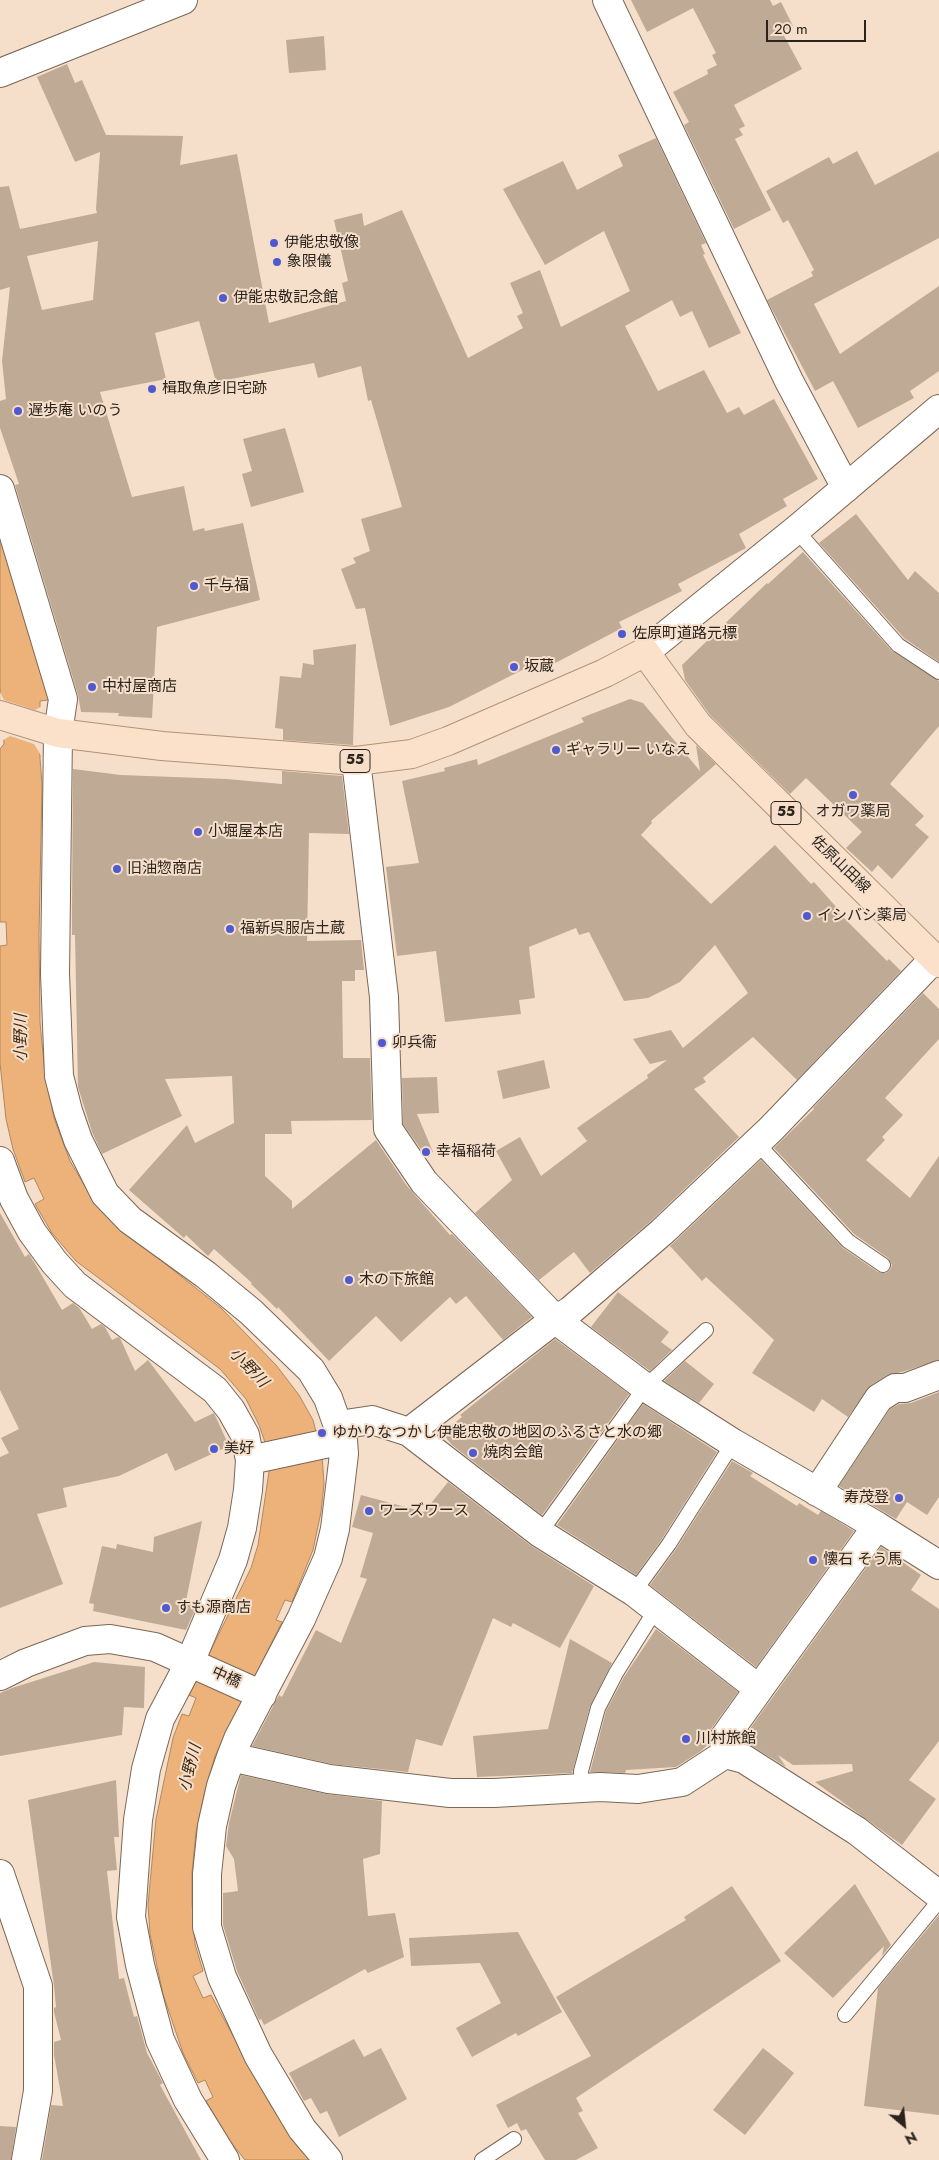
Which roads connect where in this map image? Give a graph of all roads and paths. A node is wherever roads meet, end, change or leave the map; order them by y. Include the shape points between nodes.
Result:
1 (183, 0) edge
2 (607, 0) edge
3 (0, 73) edge
4 (939, 409) edge
5 (846, 488) junction
6 (0, 489) edge
7 (796, 530) junction
8 (645, 652) junction
9 (939, 672) edge
10 (0, 716) edge
11 (51, 731) junction
12 (356, 761) junction
13 (937, 961) edge
14 (756, 1142) junction
15 (0, 1161) edge
16 (883, 1265) dead end
17 (556, 1320) junction
18 (706, 1330) dead end
19 (939, 1375) edge
20 (645, 1387) junction
21 (409, 1432) junction
22 (334, 1437) junction
23 (733, 1443) junction
24 (259, 1459) junction
25 (817, 1492) junction
26 (877, 1526) junction
27 (540, 1533) junction
28 (939, 1565) edge
29 (634, 1592) junction
30 (656, 1609) junction
31 (196, 1665) junction
32 (0, 1676) edge
33 (758, 1689) junction
34 (256, 1692) junction
35 (725, 1754) junction
36 (231, 1757) junction
37 (581, 1789) junction
38 (0, 1874) edge
39 (939, 1895) edge
40 (939, 1901) edge
41 (845, 2015) dead end
42 (514, 2139) dead end
43 (26, 2160) edge
44 (226, 2160) edge
45 (328, 2160) edge
46 (482, 2160) edge

1 - 3 street
2 - 5 street via 789,381
4 - 5 street
5 - 7 street
6 - 11 street via 63,699
7 - 8 street
7 - 9 lane via 898,644
8 - 12 main road, 55 via 448,742 412,754
8 - 13 main road, 佐原山田線 / 55 via 698,725
10 - 11 main road, 55
11 - 12 main road, 55 via 162,746
11 - 22 street via 59,1076 78,1140 105,1194 130,1220 251,1312 311,1370 328,1398
12 - 17 street via 384,997 388,1129 424,1182
13 - 14 street
14 - 16 lane via 848,1241
14 - 17 street via 662,1232
15 - 24 street via 14,1199 54,1262 75,1285 215,1390 231,1410
17 - 20 street
17 - 21 street
18 - 20 lane
19 - 25 street via 905,1388 895,1388 878,1398
20 - 23 street
20 - 27 lane
21 - 22 street via 372,1420
21 - 27 street
22 - 24 street
22 - 34 street via 344,1454 328,1558 300,1619
23 - 25 street
23 - 29 lane via 669,1544
24 - 31 street via 248,1490 242,1528
25 - 26 street
26 - 28 street
26 - 33 street
27 - 29 street
29 - 30 street
30 - 33 street
30 - 37 lane via 598,1708 581,1771
31 - 32 street, 中橋 via 155,1646 110,1638 85,1642
31 - 34 street, 中橋
31 - 44 street via 160,1719 146,1769 138,1820 131,1917 160,2040 188,2100
33 - 35 street via 724,1738
34 - 36 street
35 - 37 street via 682,1782 638,1789
35 - 39 street via 744,1760 856,1830
36 - 37 street via 329,1779 450,1792
36 - 45 street via 212,1826 207,1874 207,1927 222,1977 258,2054 302,2129
38 - 43 street via 38,1986 38,2091
40 - 41 lane
42 - 46 lane

